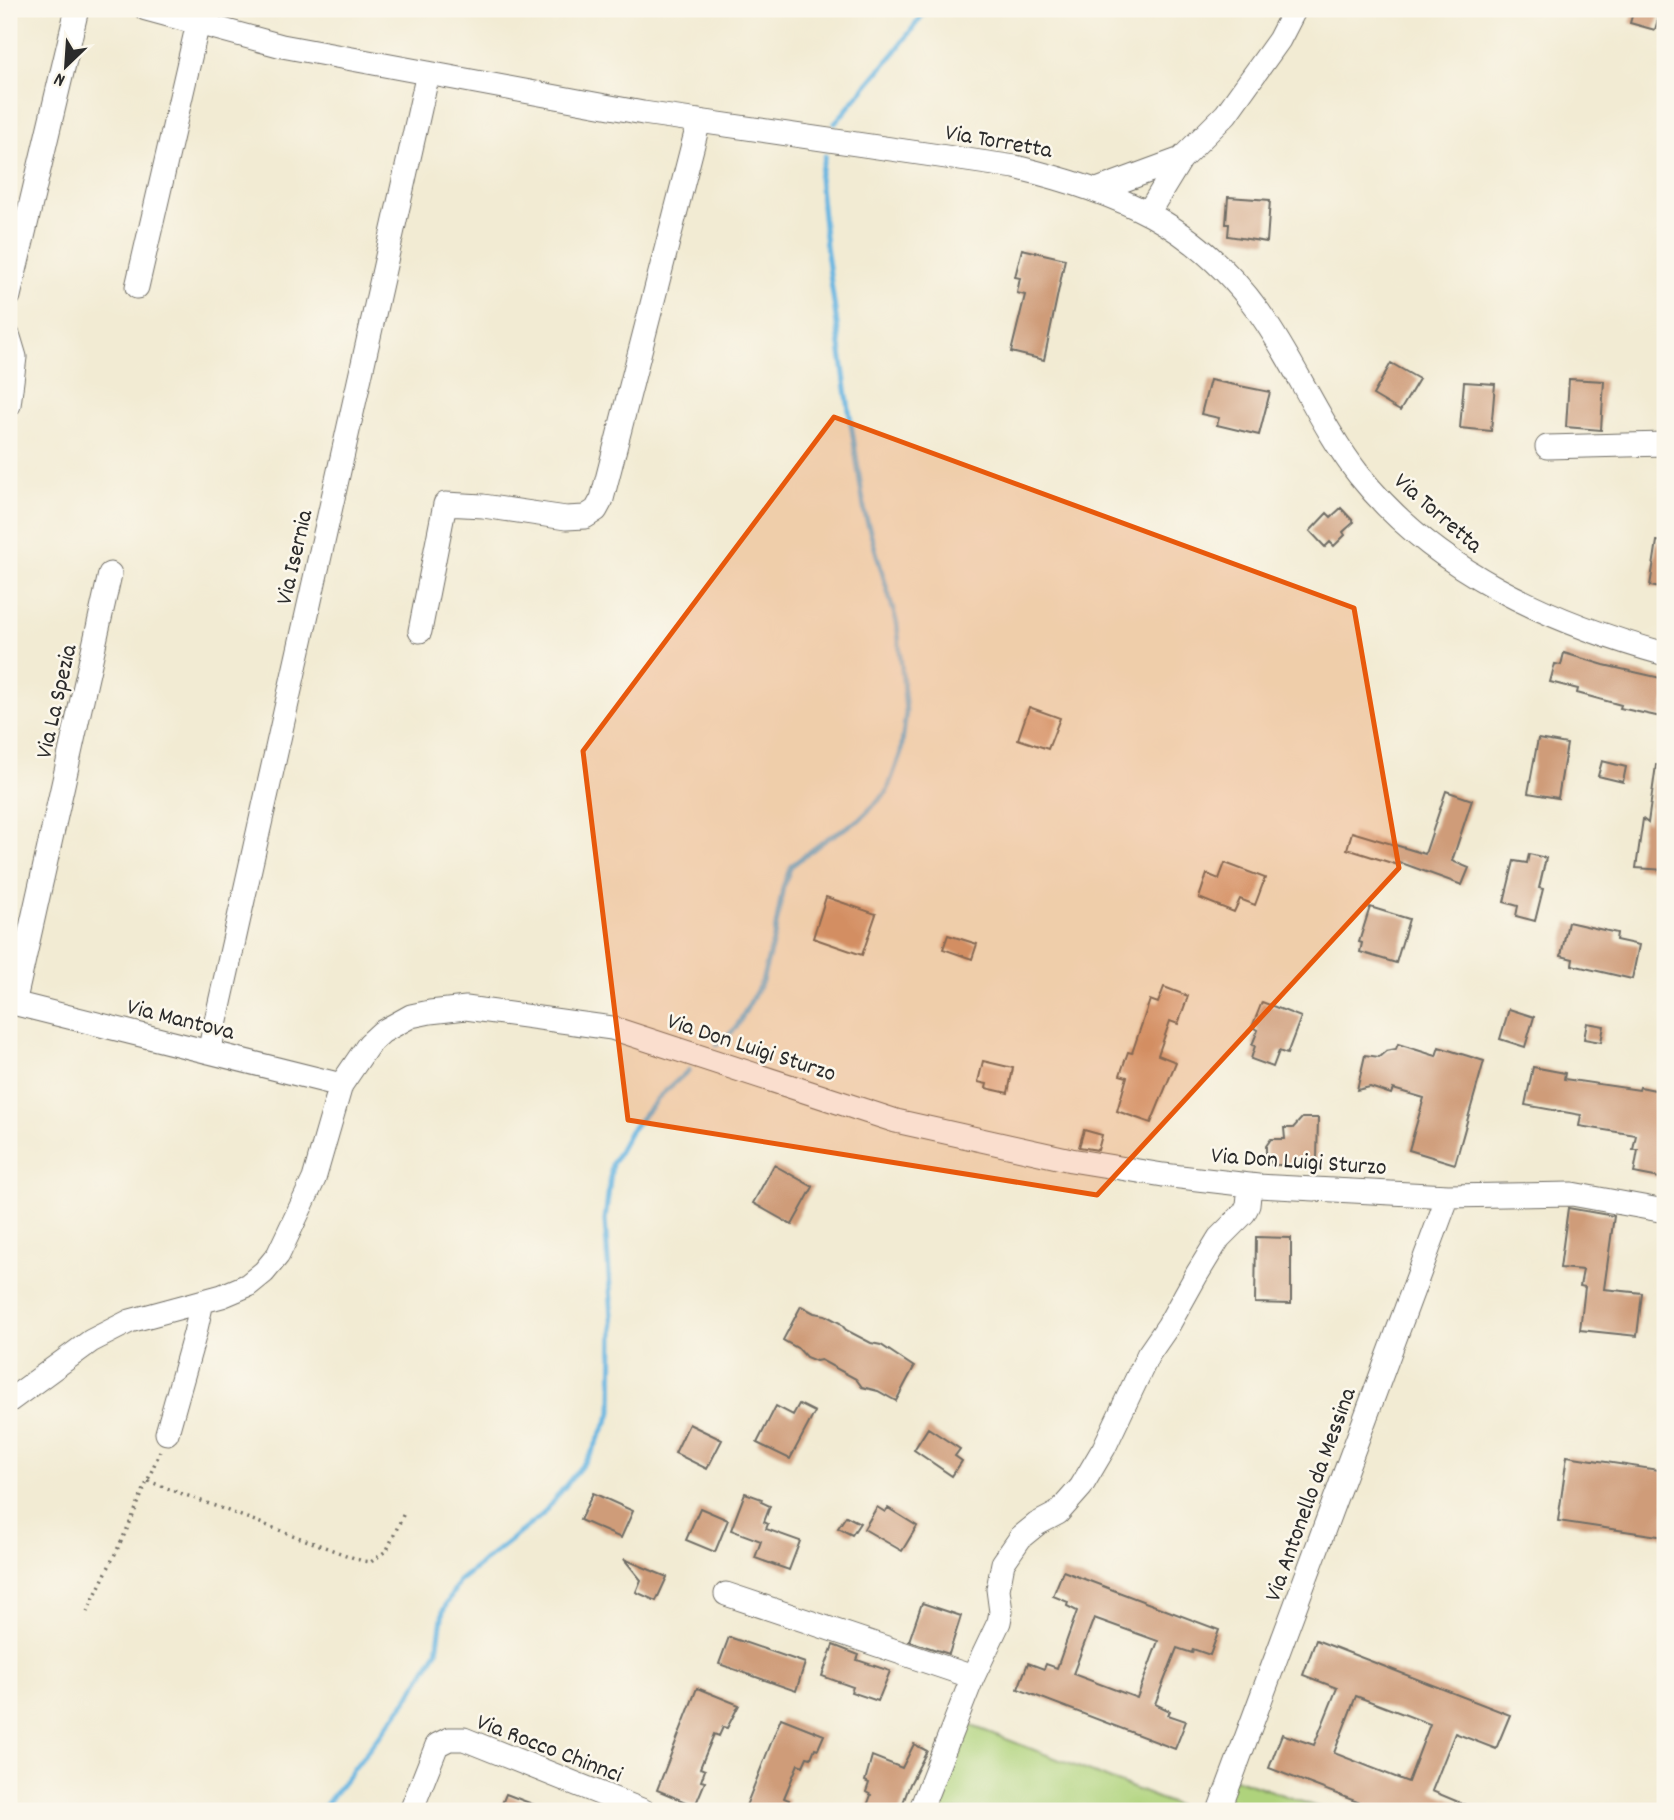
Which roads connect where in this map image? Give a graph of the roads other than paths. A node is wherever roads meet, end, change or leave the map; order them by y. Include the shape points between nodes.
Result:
1 (77, 9) edge
2 (146, 9) edge
3 (1295, 9) edge
4 (198, 23) junction
5 (428, 73) junction
6 (699, 121) junction
7 (1181, 159) junction
8 (1097, 190) junction
9 (1148, 213) junction
10 (137, 287) dead end
11 (9, 296) edge
12 (9, 337) edge
13 (9, 405) edge
14 (1665, 444) edge
15 (1547, 447) dead end
16 (110, 574) dead end
17 (420, 631) dead end
18 (1665, 654) edge
19 (11, 1003) edge
20 (209, 1052) junction
21 (341, 1085) junction
22 (1250, 1185) junction
23 (1448, 1196) junction
24 (1665, 1210) edge
25 (202, 1302) junction
26 (9, 1401) edge
27 (167, 1433) road end
28 (726, 1594) dead end
29 (973, 1677) junction
30 (411, 1811) edge
31 (644, 1811) edge
32 (920, 1811) edge
33 (1219, 1811) edge

1 - 11 street
2 - 4 street, Via Torretta
3 - 7 street via 1279,40 1226,114
4 - 5 street, Via Torretta via 282,46
4 - 10 street
5 - 6 street, Via Torretta
5 - 20 street, Via Isernia
6 - 8 street, Via Torretta via 1015,167
6 - 17 street via 596,510 585,517 566,518 445,504
7 - 8 street
7 - 9 street
8 - 9 street, Via Torretta
9 - 18 street, Via Torretta via 1198,245 1228,275 1259,313 1360,475 1427,542 1461,569 1535,608
12 - 13 street via 15,357
14 - 15 street
16 - 19 street, Via La Spezia
19 - 20 street, Via Mantova
20 - 21 street, Via Mantova
21 - 22 street, Via Don Luigi Sturzo via 382,1032 411,1016 466,1007 612,1028 896,1121 1071,1160
21 - 25 street, Via Don Luigi Sturzo via 314,1179 278,1255 247,1285
22 - 23 street, Via Don Luigi Sturzo
22 - 29 street via 1244,1213 1219,1238 1201,1266 1148,1355 1081,1486 1058,1513 1021,1538 1003,1563 999,1622
23 - 24 street, Via Don Luigi Sturzo via 1572,1194
23 - 33 street, Via Antonello da Messina
25 - 26 street, Via Don Luigi Sturzo via 130,1321 90,1341
25 - 27 street
28 - 29 street
29 - 32 street
30 - 31 street, Via Rocco Chinnci via 437,1745 449,1739 464,1739

